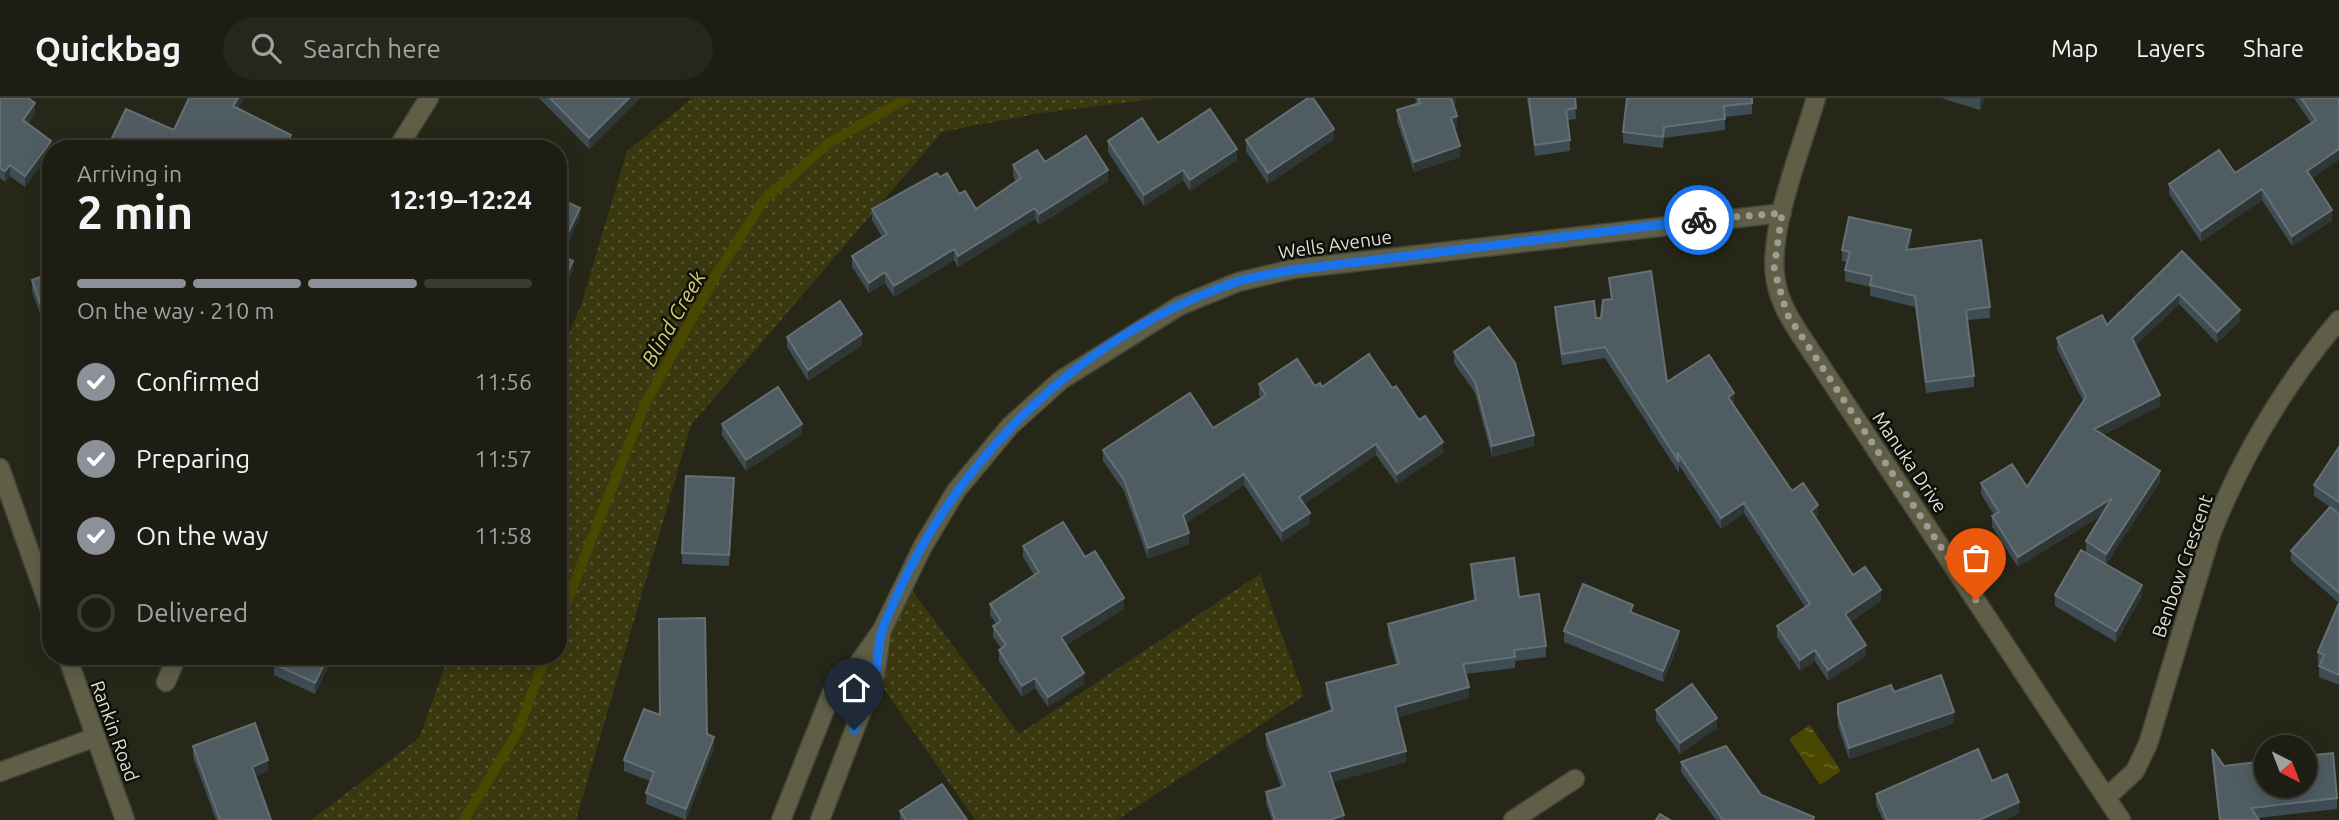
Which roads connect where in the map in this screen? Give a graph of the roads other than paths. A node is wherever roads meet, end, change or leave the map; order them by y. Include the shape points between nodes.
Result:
1 (429, 98) edge
2 (1816, 98) edge
3 (403, 140) edge
4 (1782, 213) junction
5 (2339, 320) edge
6 (0, 468) edge
7 (42, 587) edge
8 (882, 630) junction
9 (69, 665) edge
10 (173, 665) edge
11 (166, 682) dead end
12 (96, 737) junction
13 (0, 772) edge
14 (1575, 779) dead end
15 (2106, 798) junction
16 (125, 820) edge
17 (781, 820) edge
18 (820, 820) edge
19 (1513, 820) edge
20 (2122, 820) edge

1 - 3 street
2 - 4 street, Manuka Drive
4 - 8 street, Wells Avenue via 1293,270 1238,282 1179,306 1061,380 1010,426 956,491
4 - 15 street, Manuka Drive via 1774,269 1787,314
5 - 15 street, Benbow Crescent via 2277,402 2223,505 2148,744 2135,771
6 - 7 street
8 - 17 street, Wells Avenue via 831,694
8 - 18 street, Wells Avenue via 875,676
9 - 12 street, Rankin Road
10 - 11 street
12 - 13 street
12 - 16 street, Rankin Road
14 - 19 street
15 - 20 street, Manuka Drive

